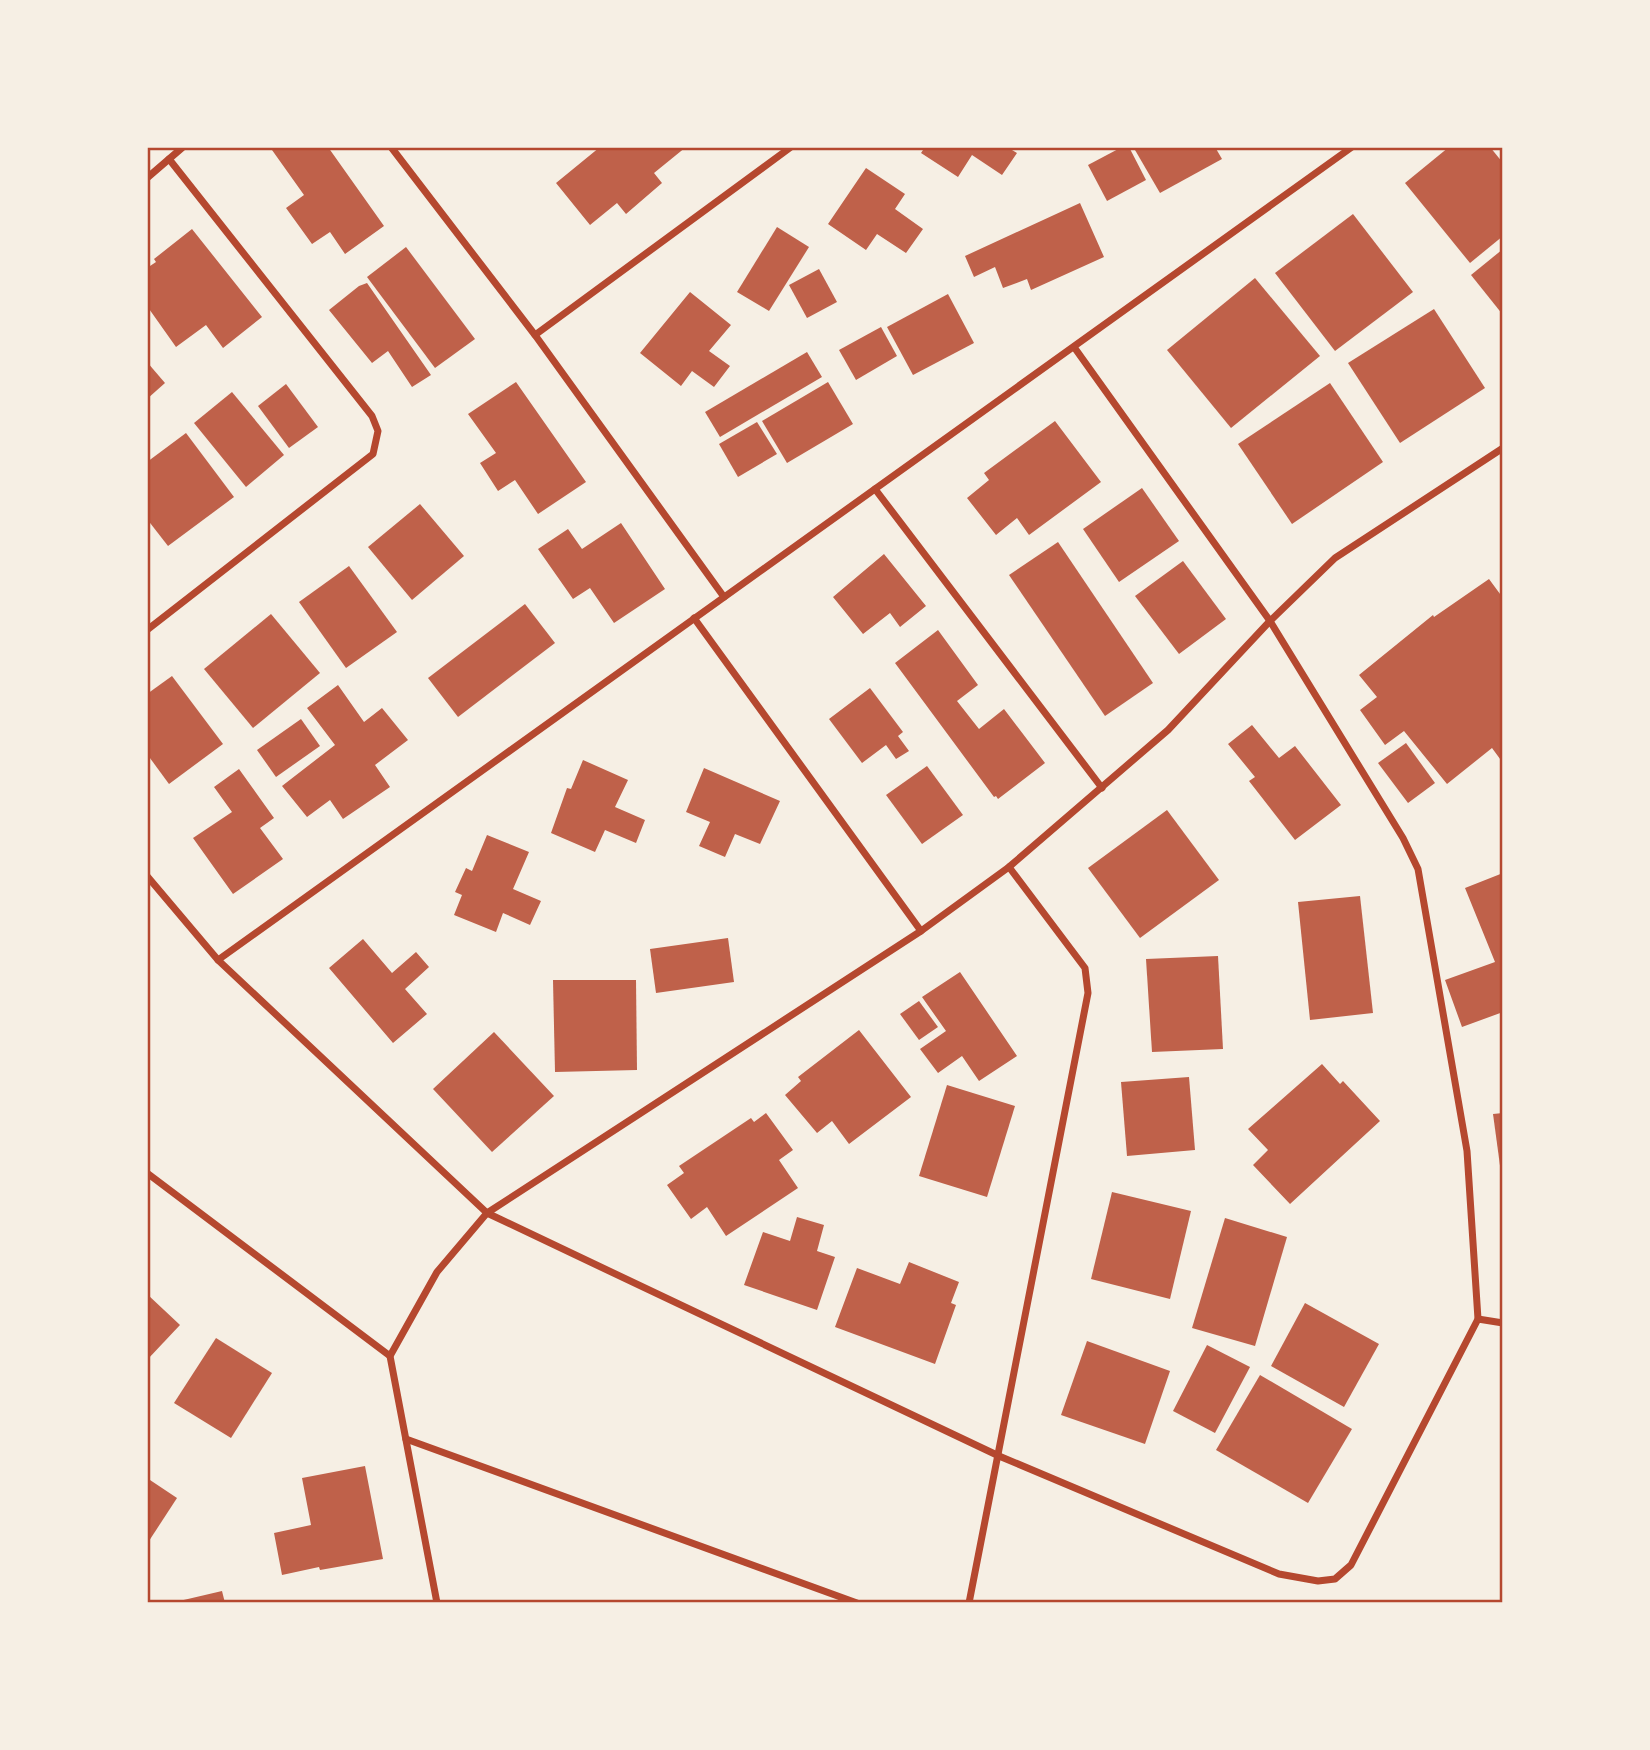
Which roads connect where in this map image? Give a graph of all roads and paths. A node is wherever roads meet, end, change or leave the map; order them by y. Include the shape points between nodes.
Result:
1 (183, 147) edge
2 (391, 147) edge
3 (791, 147) edge
4 (1352, 147) edge
5 (169, 159) junction
6 (147, 178) edge
7 (535, 335) junction
8 (1074, 346) junction
9 (1503, 448) edge
10 (875, 489) junction
11 (724, 597) junction
12 (694, 618) junction
13 (1270, 621) junction
14 (147, 630) edge
15 (1102, 788) junction
16 (1009, 867) junction
17 (147, 876) edge
18 (921, 931) junction
19 (218, 960) junction
20 (147, 1173) edge
21 (487, 1213) junction
22 (1478, 1319) junction
23 (1503, 1323) edge
24 (390, 1356) junction
25 (406, 1439) junction
26 (999, 1455) junction
27 (437, 1603) edge
28 (856, 1603) edge
29 (969, 1603) edge

1 - 5 street
2 - 7 street
3 - 7 street
4 - 8 street
5 - 6 street
5 - 14 street via 372,416 378,431 373,454
7 - 11 street
8 - 10 street
8 - 13 street
9 - 13 street via 1335,558
10 - 11 street
10 - 15 street
11 - 12 street
12 - 18 street
12 - 19 street
13 - 15 street via 1168,730
13 - 22 street via 1418,869 1467,1152
15 - 16 street
16 - 18 street
16 - 26 street via 1085,968 1088,993
17 - 19 street
18 - 21 street
19 - 21 street
20 - 24 street
21 - 24 street via 437,1272
21 - 26 street
22 - 23 street
22 - 26 street via 1351,1565 1335,1579 1318,1581 1279,1574
24 - 25 street
25 - 27 street
25 - 28 street
26 - 29 street

